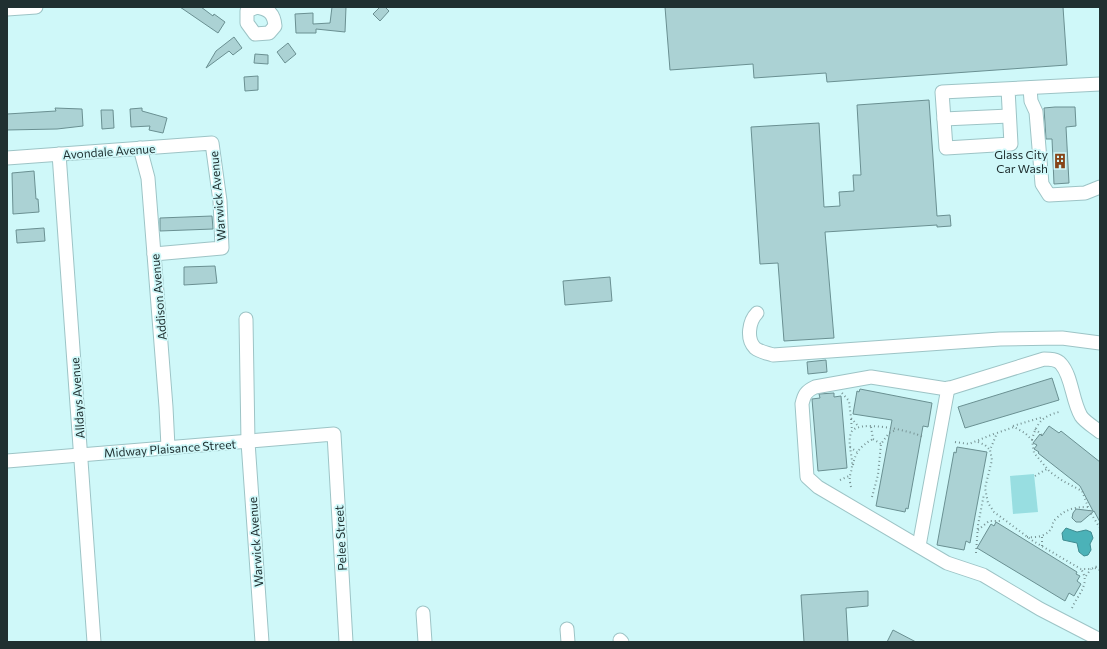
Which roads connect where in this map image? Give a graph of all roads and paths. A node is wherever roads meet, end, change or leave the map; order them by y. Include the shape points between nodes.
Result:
1 (36, 7) edge
2 (7, 9) edge
3 (1100, 84) edge
4 (1030, 88) junction
5 (1008, 89) junction
6 (1009, 116) junction
7 (944, 120) junction
8 (212, 143) joint
9 (140, 148) junction
10 (59, 154) junction
11 (7, 158) edge
12 (1100, 187) edge
13 (154, 254) junction
14 (757, 313) dead end
15 (246, 319) dead end
16 (1100, 343) edge
17 (948, 388) junction
18 (838, 390) dead end
19 (1058, 412) dead end
20 (1044, 417) junction
21 (851, 418) junction
22 (858, 426) junction
23 (871, 426) junction
24 (1011, 427) junction
25 (1035, 429) junction
26 (897, 430) junction
27 (852, 432) junction
28 (1100, 432) edge
29 (997, 433) junction
30 (334, 434) joint
31 (1042, 435) dead end
32 (923, 436) dead end
33 (873, 439) junction
34 (1032, 440) junction
35 (248, 442) junction
36 (955, 442) dead end
37 (977, 442) junction
38 (882, 444) junction
39 (168, 447) junction
40 (850, 447) junction
41 (990, 450) junction
42 (857, 452) junction
43 (81, 455) junction
44 (7, 461) edge
45 (853, 465) junction
46 (1047, 469) junction
47 (848, 476) junction
48 (1035, 476) dead end
49 (840, 480) dead end
50 (851, 487) dead end
51 (985, 493) junction
52 (872, 497) dead end
53 (1088, 507) junction
54 (1003, 521) junction
55 (1100, 528) edge
56 (978, 531) junction
57 (1042, 536) junction
58 (1027, 537) junction
59 (919, 546) junction
60 (1042, 546) junction
61 (976, 553) dead end
62 (1100, 566) edge
63 (1096, 568) junction
64 (1081, 569) junction
65 (1092, 569) junction
66 (1100, 570) edge
67 (1086, 577) junction
68 (1072, 608) dead end
69 (424, 613) dead end
70 (1100, 640) edge
71 (94, 642) edge
72 (262, 642) edge
73 (346, 642) edge
74 (425, 642) edge

1 - 2 street
3 - 4 street
4 - 5 street
4 - 12 street via 1031,101 1036,112 1042,184 1049,195 1085,193
5 - 6 street
5 - 7 street via 942,92
6 - 7 street
6 - 7 street via 1011,144 946,148
8 - 9 street, Avondale Avenue
8 - 13 street, Warwick Avenue via 220,201 222,248
9 - 10 street, Avondale Avenue
9 - 13 street, Addison Avenue via 148,178
10 - 11 street, Avondale Avenue
10 - 43 street, Alldays Avenue
13 - 39 street, Addison Avenue
14 - 16 street via 751,319 751,339 755,348 773,355 1000,339 1062,338
15 - 35 street, Warwick Avenue
17 - 28 street via 1044,359 1053,360 1061,363 1082,417
17 - 59 street
17 - 59 street via 871,378 815,387 804,395 802,404 807,477 823,490
18 - 21 path via 849,401
19 - 20 path
20 - 24 path
20 - 25 path
21 - 22 path
21 - 27 path
22 - 23 path
22 - 27 path
23 - 26 path
23 - 33 path
24 - 29 path
24 - 34 path via 1025,433
25 - 31 path
25 - 34 path
26 - 32 path
26 - 38 path via 890,433
27 - 40 path
29 - 37 path
29 - 41 path
30 - 35 street, Midway Plaisance Street
30 - 73 street, Pelee Street
33 - 38 path
33 - 42 path
34 - 46 path via 1033,450
35 - 39 street, Midway Plaisance Street
35 - 72 street, Warwick Avenue
36 - 37 path
37 - 41 path
38 - 52 path
39 - 43 street, Midway Plaisance Street
40 - 42 path
40 - 45 path
41 - 51 path via 992,460
42 - 45 path
43 - 44 street, Midway Plaisance Street
43 - 71 street, Alldays Avenue
45 - 47 path
46 - 48 path
46 - 53 path via 1063,482 1082,491
47 - 49 path
47 - 50 path
51 - 54 path via 992,509
51 - 56 path
53 - 55 path
53 - 57 path via 1067,511 1057,518
54 - 56 path via 989,521
54 - 58 path
56 - 61 path
57 - 58 path
57 - 60 path
58 - 60 path
59 - 70 street via 957,567 983,575 1040,609
60 - 64 path
62 - 63 path
63 - 65 path
63 - 66 path
64 - 65 path
64 - 67 path
65 - 67 path
67 - 68 path via 1084,587
69 - 74 street

